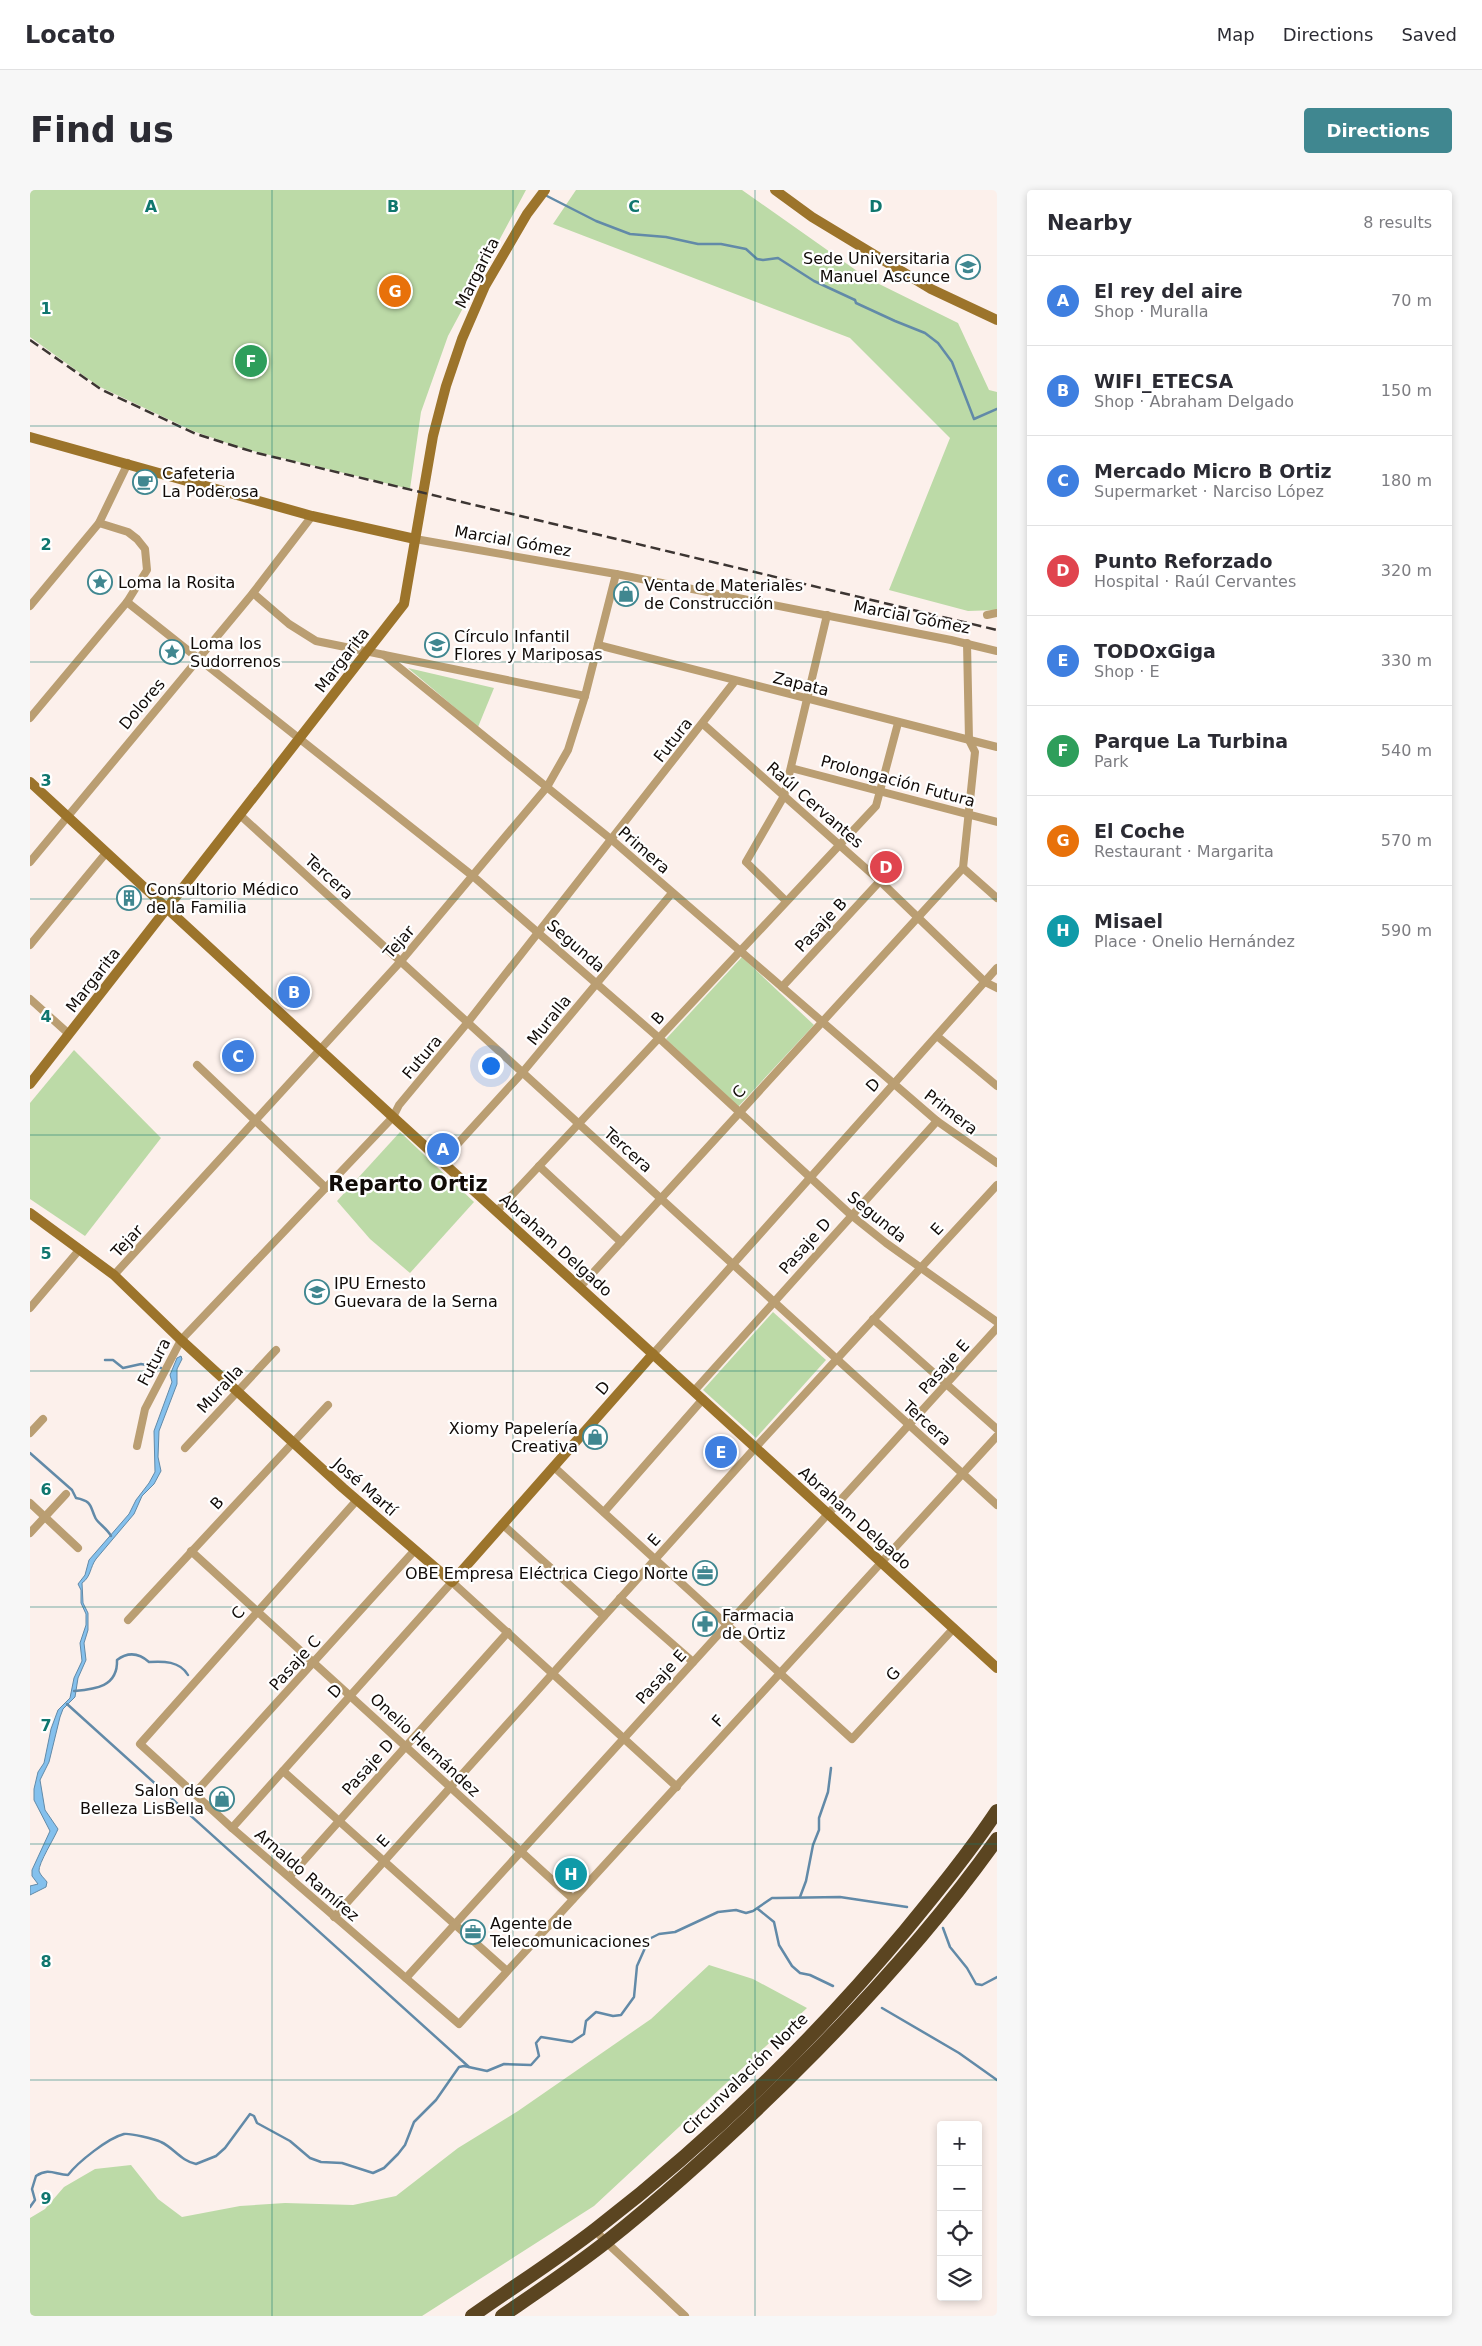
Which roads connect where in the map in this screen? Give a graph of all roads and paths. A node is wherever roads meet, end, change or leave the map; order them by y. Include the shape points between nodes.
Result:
1 (544, 190) edge
2 (775, 190) edge
3 (997, 320) edge
4 (30, 437) edge
5 (128, 463) junction
6 (312, 516) junction
7 (99, 523) junction
8 (415, 539) junction
9 (616, 574) junction
10 (253, 593) junction
11 (127, 602) junction
12 (30, 606) edge
13 (997, 613) edge
14 (987, 615) dead end
15 (827, 616) junction
16 (967, 643) junction
17 (598, 645) junction
18 (368, 651) junction
19 (997, 651) edge
20 (384, 655) junction
21 (198, 659) junction
22 (735, 682) junction
23 (585, 696) junction
24 (807, 699) junction
25 (30, 718) edge
26 (898, 723) junction
27 (703, 724) junction
28 (298, 739) junction
29 (969, 740) junction
30 (997, 747) edge
31 (791, 768) junction
32 (30, 782) edge
33 (547, 787) junction
34 (882, 790) junction
35 (784, 796) junction
36 (969, 814) junction
37 (240, 815) junction
38 (67, 817) junction
39 (997, 822) edge
40 (612, 840) junction
41 (840, 845) junction
42 (106, 853) junction
43 (30, 862) edge
44 (963, 868) junction
45 (474, 877) junction
46 (880, 881) junction
47 (672, 893) junction
48 (997, 898) edge
49 (786, 901) junction
50 (167, 909) junction
51 (919, 918) junction
52 (539, 933) junction
53 (30, 945) edge
54 (740, 950) junction
55 (401, 961) junction
56 (997, 968) edge
57 (985, 982) junction
58 (597, 983) junction
59 (782, 987) junction
60 (997, 988) edge
61 (30, 999) edge
62 (822, 1021) junction
63 (468, 1022) junction
64 (69, 1034) junction
65 (937, 1036) junction
66 (659, 1038) junction
67 (321, 1050) junction
68 (197, 1065) dead end
69 (522, 1073) junction
70 (997, 1075) edge
71 (994, 1083) edge
72 (30, 1084) edge
73 (894, 1084) junction
74 (738, 1113) junction
75 (393, 1117) junction
76 (937, 1121) junction
77 (256, 1122) junction
78 (578, 1124) junction
79 (442, 1161) junction
80 (997, 1163) edge
81 (539, 1166) junction
82 (810, 1178) junction
83 (997, 1185) edge
84 (326, 1188) junction
85 (660, 1199) junction
86 (497, 1211) junction
87 (30, 1213) edge
88 (851, 1215) junction
89 (621, 1242) junction
90 (80, 1249) junction
91 (733, 1265) junction
92 (920, 1268) junction
93 (114, 1275) junction
94 (580, 1287) junction
95 (773, 1302) junction
96 (30, 1308) edge
97 (873, 1319) junction
98 (997, 1322) edge
99 (997, 1328) edge
100 (181, 1340) junction
101 (276, 1350) dead end
102 (653, 1354) junction
103 (836, 1359) junction
104 (945, 1385) junction
105 (237, 1391) junction
106 (694, 1391) junction
107 (703, 1399) junction
108 (328, 1405) dead end
109 (43, 1419) dead end
110 (909, 1425) junction
111 (997, 1429) edge
112 (30, 1433) edge
113 (997, 1436) edge
114 (293, 1442) junction
115 (137, 1446) dead end
116 (185, 1448) dead end
117 (755, 1448) junction
118 (554, 1466) junction
119 (962, 1472) junction
120 (66, 1494) dead end
121 (357, 1500) junction
122 (30, 1503) edge
123 (997, 1505) edge
124 (604, 1512) junction
125 (828, 1514) junction
126 (45, 1517) junction
127 (502, 1524) junction
128 (30, 1533) edge
129 (78, 1548) dead end
130 (415, 1550) junction
131 (191, 1551) junction
132 (654, 1560) junction
133 (881, 1561) junction
134 (452, 1582) junction
135 (620, 1598) junction
136 (258, 1612) junction
137 (604, 1616) junction
138 (128, 1620) dead end
139 (727, 1624) junction
140 (954, 1628) junction
141 (508, 1632) junction
142 (314, 1662) junction
143 (693, 1662) junction
144 (997, 1668) edge
145 (553, 1673) junction
146 (780, 1674) junction
147 (351, 1696) junction
148 (624, 1738) junction
149 (140, 1744) joint
150 (405, 1746) junction
151 (283, 1771) junction
152 (450, 1787) junction
153 (677, 1787) junction
154 (196, 1793) junction
155 (997, 1811) edge
156 (339, 1820) junction
157 (232, 1828) junction
158 (997, 1839) edge
159 (521, 1851) junction
160 (384, 1861) junction
161 (290, 1876) junction
162 (573, 1899) junction
163 (334, 1916) junction
164 (454, 1924) junction
165 (507, 1971) junction
166 (406, 1978) junction
167 (459, 2024) joint
168 (595, 2230) junction
169 (606, 2242) junction
170 (472, 2316) edge
171 (502, 2316) edge
172 (685, 2316) edge

1 - 8 street, Margarita via 485,286 462,338 434,436
2 - 3 street via 812,218 931,289
4 - 5 street, Marcial Gómez
5 - 6 street, Marcial Gómez
5 - 7 street
6 - 8 street, Marcial Gómez
6 - 10 street, Dolores
7 - 11 street via 128,532 146,549 147,570
7 - 12 street
8 - 9 street, Marcial Gómez
8 - 18 street, Margarita via 404,604
9 - 15 street, Marcial Gómez
9 - 17 street, Tejar
10 - 18 street, Primera via 289,624 316,641
10 - 21 street, Dolores
11 - 21 street, Segunda
11 - 25 street
13 - 14 street
15 - 16 street, Marcial Gómez
15 - 24 street
16 - 19 street, Marcial Gómez
16 - 29 street
17 - 22 street, Zapata
17 - 23 street, Tejar
18 - 20 street, Primera
18 - 28 street, Margarita
20 - 23 street
20 - 33 street, Primera
21 - 28 street, Segunda
21 - 38 street, Dolores
22 - 24 street, Zapata
22 - 27 street, Futura
23 - 33 street, Tejar via 568,750
24 - 26 street, Zapata
24 - 31 street
26 - 29 street, Zapata
26 - 34 street, B
27 - 35 street, Raúl Cervantes
27 - 40 street, Futura
28 - 37 street, Margarita
28 - 45 street, Segunda
29 - 30 street, Zapata
29 - 36 street via 975,752
31 - 34 street, Prolongación Futura
31 - 35 street
32 - 38 street, Abraham Delgado
33 - 40 street, Primera
33 - 45 street, Tejar
34 - 36 street, Prolongación Futura
34 - 41 street, B via 876,806
35 - 41 street, Raúl Cervantes
35 - 49 street via 746,862
36 - 39 street, Prolongación Futura
36 - 44 street
37 - 50 street, Margarita
37 - 55 street, Tercera
38 - 42 street, Abraham Delgado
38 - 43 street, Dolores
40 - 47 street, Primera
40 - 52 street, Futura
41 - 46 street, Raúl Cervantes
41 - 49 street, B
42 - 50 street, Abraham Delgado
42 - 53 street
44 - 48 street
44 - 51 street, C
45 - 52 street, Segunda
45 - 55 street, Tejar
46 - 51 street, Raúl Cervantes
46 - 59 street, Pasaje B
47 - 54 street, Primera
47 - 58 street, Muralla
49 - 54 street, B
50 - 64 street, Margarita
50 - 67 street, Abraham Delgado
51 - 57 street, Raúl Cervantes
51 - 62 street, C
52 - 58 street, Segunda
52 - 63 street, Futura
54 - 59 street, Primera
54 - 66 street, B
55 - 63 street, Tercera
55 - 67 street, Tejar
56 - 57 street, D
57 - 60 street, Raúl Cervantes
57 - 65 street, D
58 - 66 street, Segunda
58 - 69 street, Muralla
59 - 62 street, Primera
61 - 64 street
62 - 73 street, Primera
62 - 74 street, C
63 - 69 street, Tercera
63 - 75 street, Futura
64 - 72 street, Margarita
65 - 71 street
65 - 73 street, D
66 - 74 street, Segunda
66 - 78 street, B
67 - 75 street, Abraham Delgado
67 - 77 street, Tejar
68 - 77 street
69 - 78 street, Tercera
69 - 79 street, Muralla
70 - 71 street
73 - 76 street, Primera
73 - 82 street, D
74 - 82 street, Segunda
74 - 85 street, C
75 - 79 street, Abraham Delgado
75 - 84 street, Futura
76 - 80 street, Primera
76 - 88 street, Pasaje D
77 - 84 street
77 - 93 street, Tejar
78 - 81 street, B
78 - 85 street, Tercera
79 - 86 street, Abraham Delgado
81 - 86 street, B
81 - 89 street
82 - 88 street, Segunda
82 - 91 street, D
83 - 92 street, E
84 - 100 street, Futura
85 - 89 street, C
85 - 91 street, Tercera
86 - 94 street, Abraham Delgado
87 - 90 street, José Martí
88 - 92 street, Segunda
88 - 95 street, Pasaje D
89 - 94 street, C
90 - 93 street, José Martí
90 - 96 street
91 - 95 street, Tercera
91 - 102 street, D
92 - 97 street, E
92 - 98 street, Segunda
93 - 100 street, José Martí
94 - 102 street, Abraham Delgado
95 - 103 street, Tercera
95 - 106 street, Pasaje D
97 - 103 street, E
97 - 104 street
99 - 104 street, Pasaje E
100 - 105 street, José Martí
100 - 115 street, Futura via 145,1409
101 - 105 street, Muralla
102 - 106 street, Abraham Delgado
102 - 118 street, D
103 - 110 street, Tercera
103 - 117 street, E
104 - 110 street, Pasaje E
104 - 111 street
105 - 114 street, José Martí
105 - 116 street, Muralla
106 - 107 street, Abraham Delgado
107 - 117 street, Abraham Delgado
107 - 124 street
108 - 114 street, B
109 - 112 street
110 - 119 street, Tercera
110 - 125 street, Pasaje E
113 - 119 street, F
114 - 121 street, José Martí
114 - 131 street, B
117 - 125 street, Abraham Delgado
117 - 132 street, E
118 - 124 street
118 - 127 street, D
119 - 123 street, Tercera
119 - 133 street, F
120 - 126 street
121 - 130 street, José Martí
121 - 136 street, C
122 - 126 street
124 - 132 street
125 - 133 street, Abraham Delgado
125 - 139 street, Pasaje E
126 - 128 street
126 - 129 street
127 - 134 street, D
127 - 137 street
130 - 134 street, José Martí
130 - 142 street, Pasaje C
131 - 136 street, Onelio Hernández
131 - 138 street, B
132 - 135 street, E
132 - 139 street
133 - 140 street, Abraham Delgado
133 - 146 street, F
134 - 141 street, José Martí
134 - 147 street, D
135 - 137 street, E
135 - 143 street
136 - 142 street, Onelio Hernández
136 - 149 street, C
137 - 145 street, E
139 - 143 street, Pasaje E
139 - 146 street
140 - 144 street, Abraham Delgado
140 - 146 street, G via 852,1739
141 - 145 street, José Martí
141 - 150 street, Pasaje D
142 - 147 street, Onelio Hernández
142 - 154 street, Pasaje C
143 - 148 street, Pasaje E
145 - 148 street, José Martí
145 - 152 street, E
146 - 153 street, F
147 - 150 street, Onelio Hernández
147 - 151 street, D
148 - 153 street, José Martí
148 - 159 street, Pasaje E
149 - 154 street, Arnaldo Ramírez
150 - 152 street, Onelio Hernández
150 - 156 street, Pasaje D
151 - 156 street
151 - 157 street, D
152 - 159 street, Onelio Hernández
152 - 160 street, E
153 - 162 street, F
154 - 157 street, Arnaldo Ramírez
155 - 168 highway, Circunvalación Norte via 945,1882 858,1987 734,2112
156 - 160 street
156 - 161 street, Pasaje D
157 - 161 street, Arnaldo Ramírez
158 - 169 highway, Circunvalación Norte via 952,1899 870,1996 762,2106
159 - 162 street, Onelio Hernández
159 - 164 street, Pasaje E
160 - 163 street, E
160 - 164 street
161 - 163 street, Arnaldo Ramírez
162 - 165 street, F
163 - 166 street, Arnaldo Ramírez
164 - 165 street
164 - 166 street, Pasaje E
165 - 167 street, F
166 - 167 street, Arnaldo Ramírez
168 - 169 street
168 - 170 highway, Circunvalación Norte
169 - 171 highway, Circunvalación Norte
169 - 172 street

